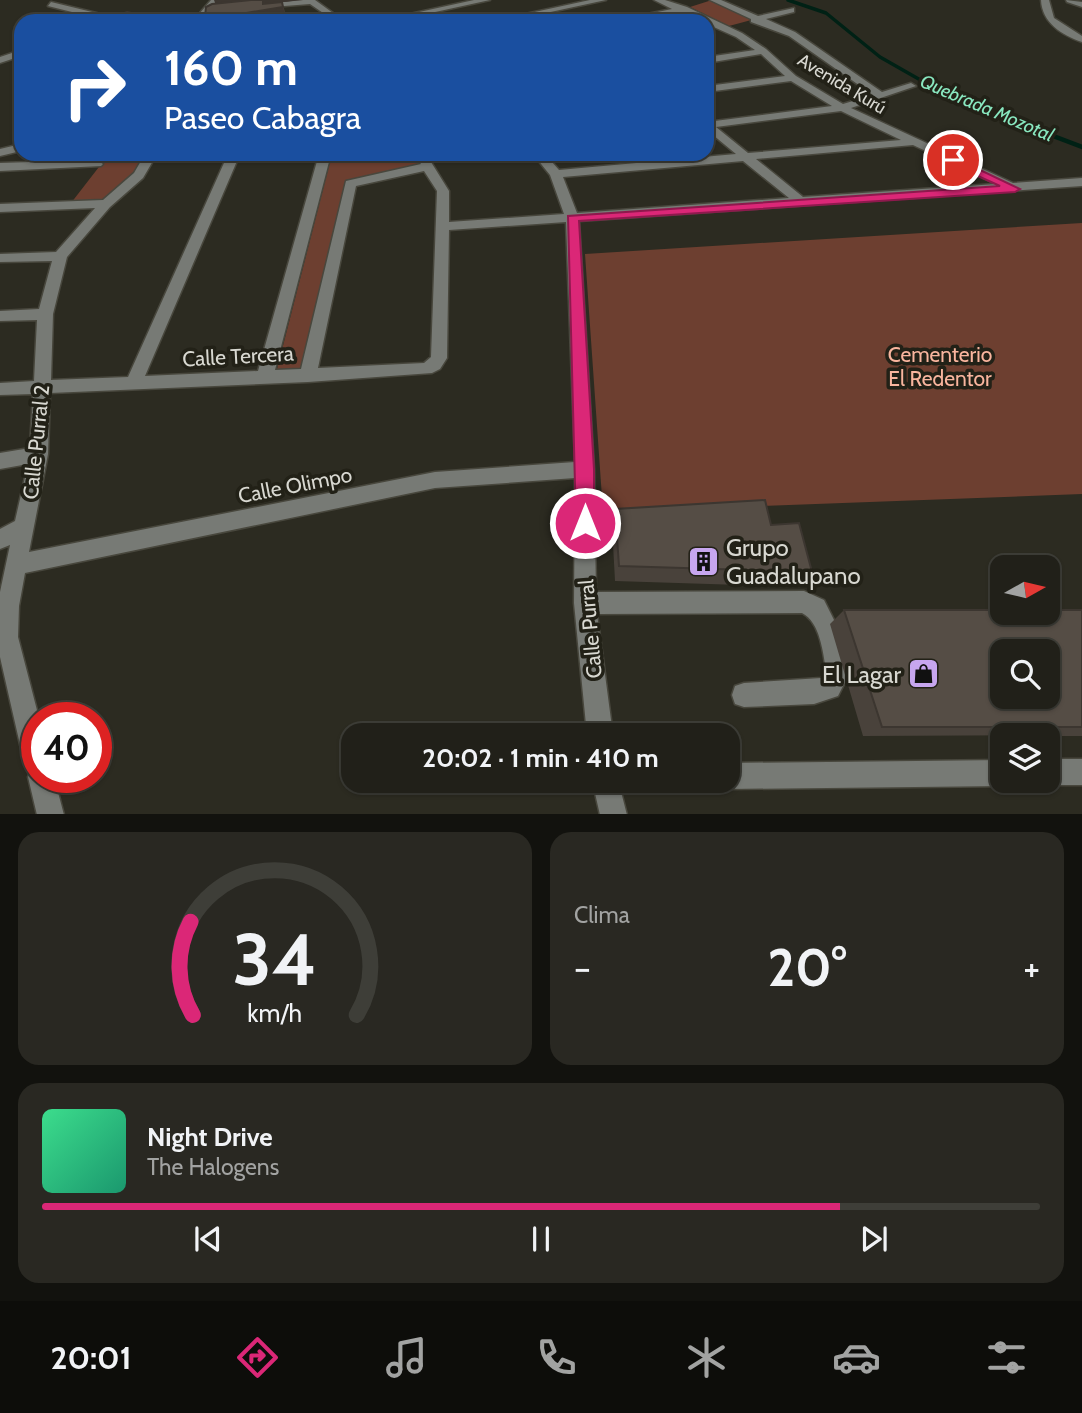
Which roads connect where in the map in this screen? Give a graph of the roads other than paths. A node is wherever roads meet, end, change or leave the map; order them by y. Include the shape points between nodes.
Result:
1 (215, 0) edge
2 (486, 0) edge
3 (602, 0) edge
4 (659, 0) edge
5 (714, 0) edge
6 (1045, 0) edge
7 (1070, 0) edge
8 (311, 1) edge
9 (463, 2) edge
10 (51, 4) dead end
11 (1082, 5) edge
12 (529, 6) dead end
13 (410, 7) dead end
14 (246, 8) edge
15 (684, 9) junction
16 (220, 10) edge
17 (791, 10) dead end
18 (207, 12) joint
19 (420, 13) junction
20 (540, 13) junction
21 (89, 14) edge
22 (330, 14) edge
23 (415, 14) edge
24 (535, 14) edge
25 (656, 14) edge
26 (694, 14) edge
27 (759, 19) junction
28 (714, 23) edge
29 (726, 29) junction
30 (714, 31) edge
31 (1082, 40) edge
32 (763, 51) junction
33 (714, 59) edge
34 (793, 78) junction
35 (714, 79) edge
36 (725, 86) junction
37 (911, 86) dead end
38 (714, 88) edge
39 (881, 96) junction
40 (842, 108) junction
41 (714, 124) edge
42 (714, 131) edge
43 (911, 142) junction
44 (748, 158) junction
45 (147, 161) edge
46 (231, 161) edge
47 (323, 161) edge
48 (425, 161) edge
49 (545, 161) edge
50 (712, 161) edge
51 (714, 161) edge
52 (97, 164) dead end
53 (429, 166) junction
54 (0, 167) edge
55 (556, 174) junction
56 (1082, 182) edge
57 (1015, 189) junction
58 (801, 202) junction
59 (106, 204) junction
60 (0, 208) edge
61 (572, 218) junction
62 (444, 226) junction
63 (60, 256) junction
64 (0, 258) edge
65 (45, 314) junction
66 (0, 316) edge
67 (308, 376) junction
68 (264, 378) junction
69 (132, 384) junction
70 (43, 387) junction
71 (0, 389) edge
72 (39, 454) junction
73 (0, 461) edge
74 (585, 469) junction
75 (26, 526) junction
76 (0, 540) edge
77 (16, 565) junction
78 (585, 603) junction
79 (4, 608) edge
80 (744, 695) dead end
81 (23, 702) edge
82 (599, 723) edge
83 (1060, 772) edge
84 (1082, 772) edge
85 (990, 773) edge
86 (740, 776) edge
87 (45, 793) edge
88 (608, 793) edge
89 (51, 814) edge
90 (614, 814) edge

1 - 18 street
2 - 9 street
3 - 20 street
4 - 15 street, Avenida Kurú
5 - 27 street
6 - 31 street via 1048,18
7 - 11 street
8 - 14 street
8 - 22 street
9 - 19 street
10 - 21 street
12 - 20 street
13 - 19 street
15 - 25 street
15 - 26 street, Avenida Kurú
16 - 18 street
17 - 27 street
19 - 23 street
20 - 24 street
27 - 29 street
27 - 39 street via 792,34
28 - 29 street, Avenida Kurú
29 - 30 street
29 - 32 street, Avenida Kurú
32 - 33 street
32 - 34 street, Avenida Kurú
34 - 36 street
34 - 40 street, Avenida Kurú
35 - 36 street
36 - 38 street
37 - 39 street
39 - 40 street
40 - 41 street
40 - 43 street, Avenida Kurú
42 - 44 street
43 - 44 street
43 - 57 street, Avenida Kurú
44 - 51 street
44 - 58 street
45 - 59 street, Calle Purral 2 via 139,175
46 - 69 street
47 - 68 street
48 - 53 street
49 - 55 street, Calle Purral
50 - 55 street
52 - 54 street
53 - 62 street via 443,191
53 - 67 street via 350,184
55 - 61 street, Calle Purral
56 - 57 street
57 - 58 street
58 - 61 street
59 - 60 street
59 - 63 street, Calle Purral 2
61 - 62 street
61 - 74 street, Calle Purral
62 - 67 street, Calle Tercera via 439,358 434,365
63 - 64 street
63 - 65 street, Calle Purral 2
65 - 66 street
65 - 70 street, Calle Purral 2
67 - 68 street, Calle Tercera
68 - 69 street, Calle Tercera
69 - 70 street, Calle Tercera
70 - 71 street, Calle Tercera
70 - 72 street, Calle Purral 2
72 - 73 street
72 - 75 street, Calle Purral 2
74 - 77 street, Calle Olimpo via 435,480
74 - 78 street, Calle Purral
75 - 76 street
75 - 77 street, Calle Purral 2
77 - 79 street, Calle Purral 2
78 - 80 street via 804,602 816,608 836,659 838,672 830,687
78 - 82 street, Calle Purral
79 - 81 street, Calle Purral 2
83 - 84 street
85 - 86 street
87 - 89 street
88 - 90 street

